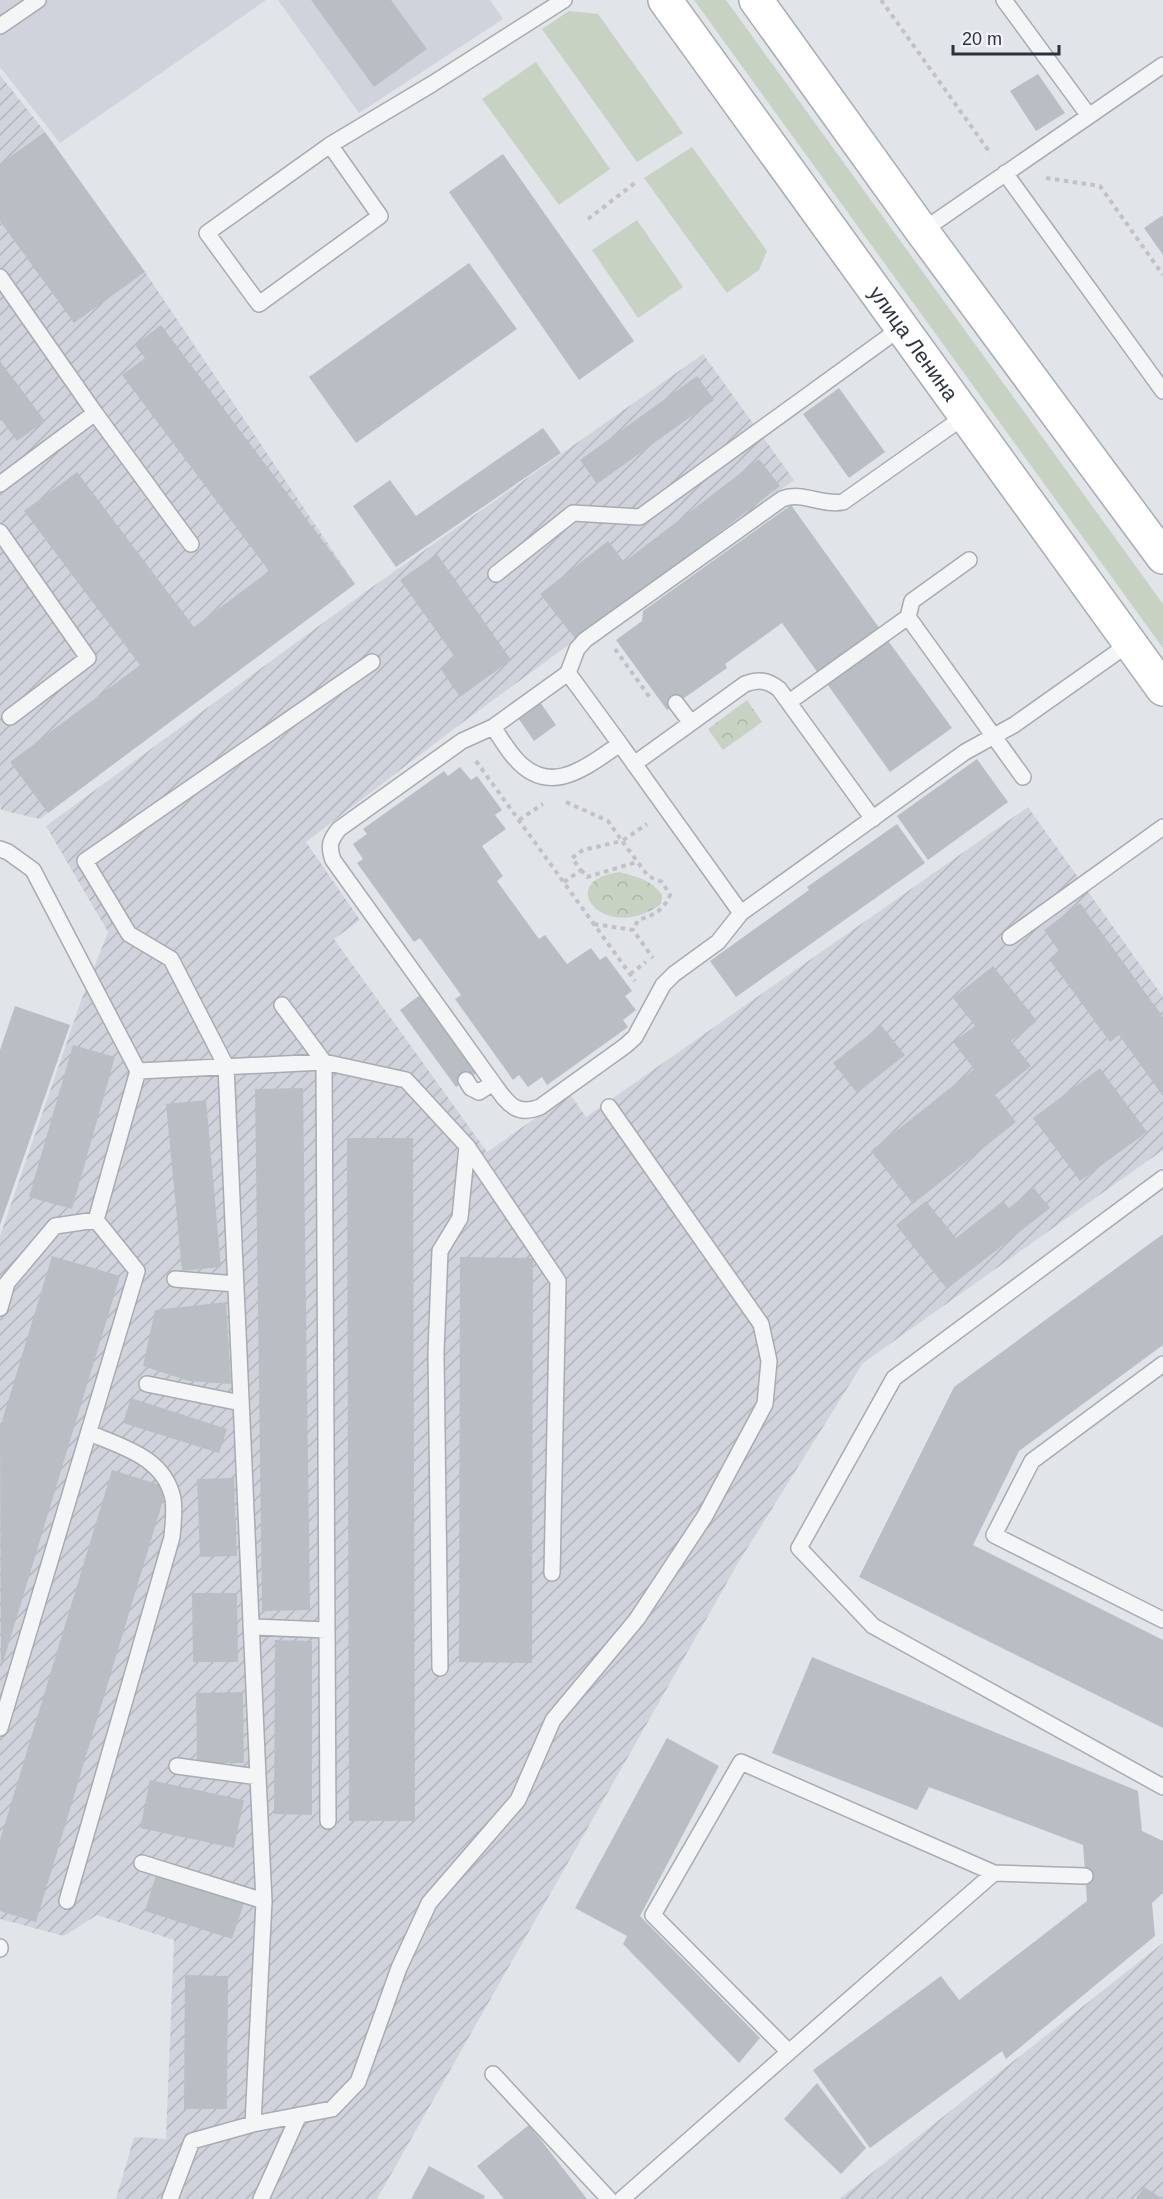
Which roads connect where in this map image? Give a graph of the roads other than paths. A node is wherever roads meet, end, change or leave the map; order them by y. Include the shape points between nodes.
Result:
1 (38, 0) edge
2 (564, 0) edge
3 (665, 0) edge
4 (756, 0) edge
5 (1004, 0) edge
6 (0, 26) edge
7 (1163, 64) edge
8 (1089, 116) junction
9 (330, 145) junction
10 (1005, 173) junction
11 (922, 231) junction
12 (0, 277) edge
13 (902, 327) junction
14 (1163, 391) edge
15 (95, 413) junction
16 (965, 416) junction
17 (0, 484) edge
18 (0, 532) edge
19 (191, 544) dead end
20 (1163, 557) edge
21 (969, 560) dead end
22 (496, 574) dead end
23 (908, 617) junction
24 (1130, 643) junction
25 (372, 662) dead end
26 (568, 673) junction
27 (1163, 689) edge
28 (789, 702) junction
29 (676, 703) dead end
30 (10, 717) dead end
31 (691, 723) junction
32 (492, 727) junction
33 (994, 737) junction
34 (620, 744) junction
35 (634, 764) junction
36 (1023, 777) dead end
37 (873, 819) junction
38 (1163, 827) edge
39 (0, 849) edge
40 (741, 913) junction
41 (1010, 937) dead end
42 (282, 1005) dead end
43 (324, 1062) junction
44 (226, 1066) junction
45 (138, 1071) junction
46 (466, 1080) dead end
47 (493, 1083) junction
48 (609, 1107) dead end
49 (467, 1146) junction
50 (1163, 1178) edge
51 (96, 1220) junction
52 (175, 1279) dead end
53 (4, 1282) edge
54 (236, 1284) junction
55 (0, 1308) edge
56 (1163, 1364) edge
57 (147, 1384) dead end
58 (241, 1403) junction
59 (89, 1433) junction
60 (552, 1573) dead end
61 (1163, 1620) edge
62 (251, 1627) junction
63 (327, 1630) junction
64 (440, 1668) dead end
65 (0, 1728) edge
66 (177, 1766) dead end
67 (258, 1777) junction
68 (1163, 1786) edge
69 (328, 1821) dead end
70 (142, 1863) dead end
71 (994, 1873) junction
72 (1085, 1876) dead end
73 (67, 1901) dead end
74 (264, 1901) junction
75 (789, 2052) junction
76 (493, 2074) dead end
77 (299, 2115) junction
78 (253, 2124) junction
79 (170, 2199) edge
80 (261, 2199) edge
81 (609, 2199) edge
82 (622, 2199) edge

1 - 6 lane
2 - 9 lane
3 - 13 main road, улица Ленина
4 - 11 main road
5 - 8 lane
7 - 8 lane
8 - 10 lane
9 - 9 lane via 207,233 259,304 380,216
10 - 11 lane
10 - 14 lane
11 - 20 main road
12 - 15 lane
13 - 16 main road, улица Ленина
13 - 22 lane via 640,517 573,513
15 - 17 lane
15 - 19 lane
16 - 24 main road, улица Ленина
16 - 26 lane via 843,502 826,503 793,496 782,499 601,629 577,649
18 - 30 lane via 88,658
21 - 23 lane via 912,601
23 - 28 lane
23 - 33 lane
24 - 27 main road, улица Ленина
24 - 33 lane
25 - 44 lane via 85,861 129,934 171,959
26 - 32 lane
26 - 34 lane
28 - 31 lane via 780,688 757,680 745,684
28 - 37 lane
29 - 31 lane
31 - 35 lane
32 - 34 lane via 526,769 553,778 583,770
32 - 47 lane via 462,741 339,829 328,848
33 - 36 lane
33 - 37 lane via 965,752
34 - 35 lane
35 - 40 lane
37 - 40 lane
38 - 41 lane
39 - 45 lane via 33,870
40 - 47 lane via 718,942 663,985 630,1042 540,1107 517,1110
42 - 43 lane
43 - 44 lane
43 - 49 lane via 406,1080
43 - 63 lane
44 - 45 lane
44 - 54 lane
45 - 51 lane
46 - 47 lane via 479,1092
48 - 77 lane via 761,1324 769,1361 765,1404 705,1516 643,1610 554,1720 518,1800 429,1903 399,1968 358,2082 332,2109
49 - 60 lane via 558,1281
49 - 64 lane via 460,1218 440,1251 436,1352
50 - 68 lane via 894,1378 799,1548 873,1626
51 - 53 lane via 55,1226
51 - 59 lane via 137,1272
52 - 54 lane
53 - 55 lane
54 - 58 lane
56 - 61 lane via 1032,1461 994,1535
57 - 58 lane
58 - 62 lane
59 - 65 lane
59 - 73 lane via 144,1456 168,1480 174,1501 172,1537
62 - 63 lane
62 - 67 lane
63 - 69 lane
66 - 67 lane
67 - 74 lane
70 - 74 lane
71 - 72 lane
71 - 75 lane
71 - 75 lane via 741,1762 653,1915
74 - 78 lane
75 - 82 lane
76 - 81 lane
77 - 78 lane
77 - 80 lane
78 - 79 lane via 192,2141

